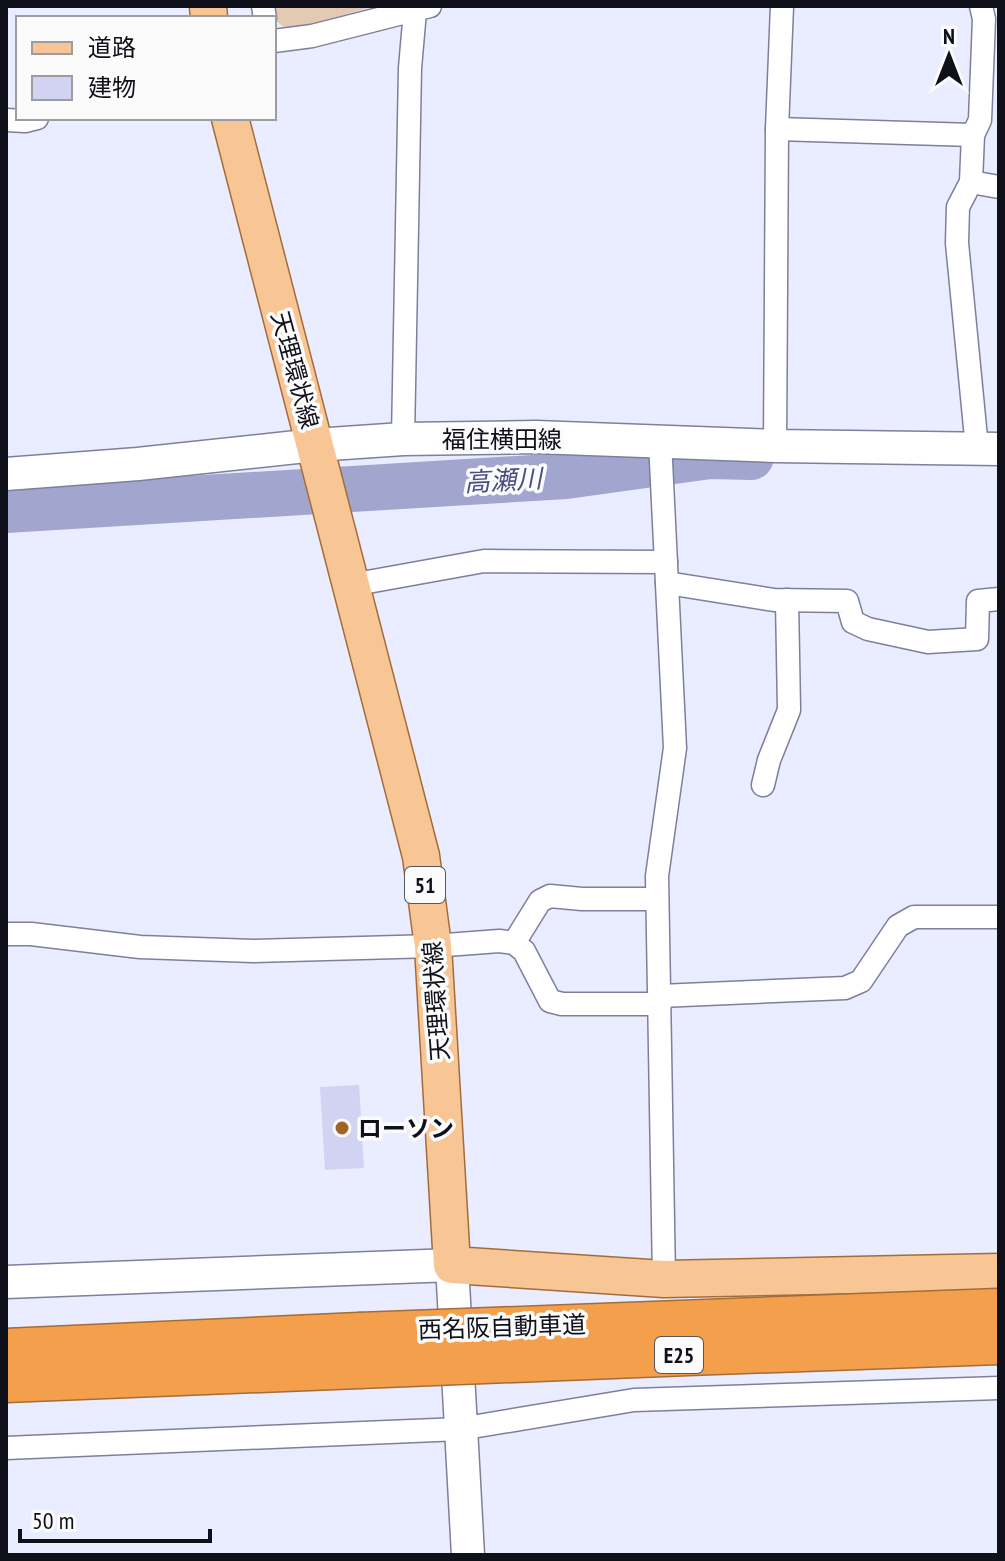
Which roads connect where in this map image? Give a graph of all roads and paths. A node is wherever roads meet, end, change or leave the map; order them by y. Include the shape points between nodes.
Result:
1 (782, 6) edge
2 (981, 6) edge
3 (422, 8) edge
4 (276, 41) edge
5 (6, 120) edge
6 (29, 120) edge
7 (231, 120) edge
8 (777, 129) junction
9 (973, 135) junction
10 (971, 182) junction
11 (999, 187) edge
12 (403, 439) junction
13 (660, 441) junction
14 (775, 446) junction
15 (988, 448) edge
16 (318, 454) junction
17 (6, 474) edge
18 (667, 572) junction
19 (351, 585) junction
20 (999, 599) edge
21 (787, 600) junction
22 (763, 785) dead end
23 (657, 899) junction
24 (999, 917) edge
25 (6, 934) edge
26 (514, 943) junction
27 (433, 946) junction
28 (660, 1000) junction
29 (452, 1265) junction
30 (664, 1279) junction
31 (997, 1281) edge
32 (6, 1282) edge
33 (999, 1344) edge
34 (6, 1349) edge
35 (359, 1351) junction
36 (6, 1382) edge
37 (999, 1388) edge
38 (460, 1429) junction
39 (6, 1448) edge
40 (468, 1555) edge

1 - 8 street
2 - 9 street via 980,120
3 - 4 street
3 - 12 street via 410,68
5 - 6 street
7 - 16 main road, 天理環状線 / 51
8 - 9 street
8 - 14 street
9 - 10 street
10 - 11 street
10 - 15 street via 958,207 957,243
12 - 13 main road, 福住横田線
12 - 16 main road, 福住横田線
13 - 14 main road, 福住横田線
13 - 18 street
14 - 15 main road, 福住横田線
16 - 17 main road, 福住横田線
16 - 19 main road, 天理環状線 / 51
18 - 19 street via 484,561
18 - 21 street
18 - 23 street via 675,748
19 - 27 main road, 天理環状線 / 51 via 421,856
20 - 21 street via 978,601 977,639 928,642 853,622 847,601
21 - 22 street via 789,710
23 - 26 street via 550,896 540,901
23 - 28 street
24 - 28 street via 914,917 898,926 861,981 845,988
25 - 27 street via 253,951
26 - 27 street
26 - 28 street via 524,951 550,1001
27 - 29 main road, 天理環状線 / 51
28 - 30 street
29 - 30 main road
29 - 32 main road
29 - 38 main road
30 - 31 main road
31 - 35 highway, 西名阪自動車道 / E25, bridge
33 - 35 highway, 西名阪自動車道 / E25, bridge
34 - 35 highway, 西名阪自動車道 / E25
35 - 36 highway, 西名阪自動車道 / E25
37 - 38 street via 634,1400
38 - 39 street
38 - 40 main road

